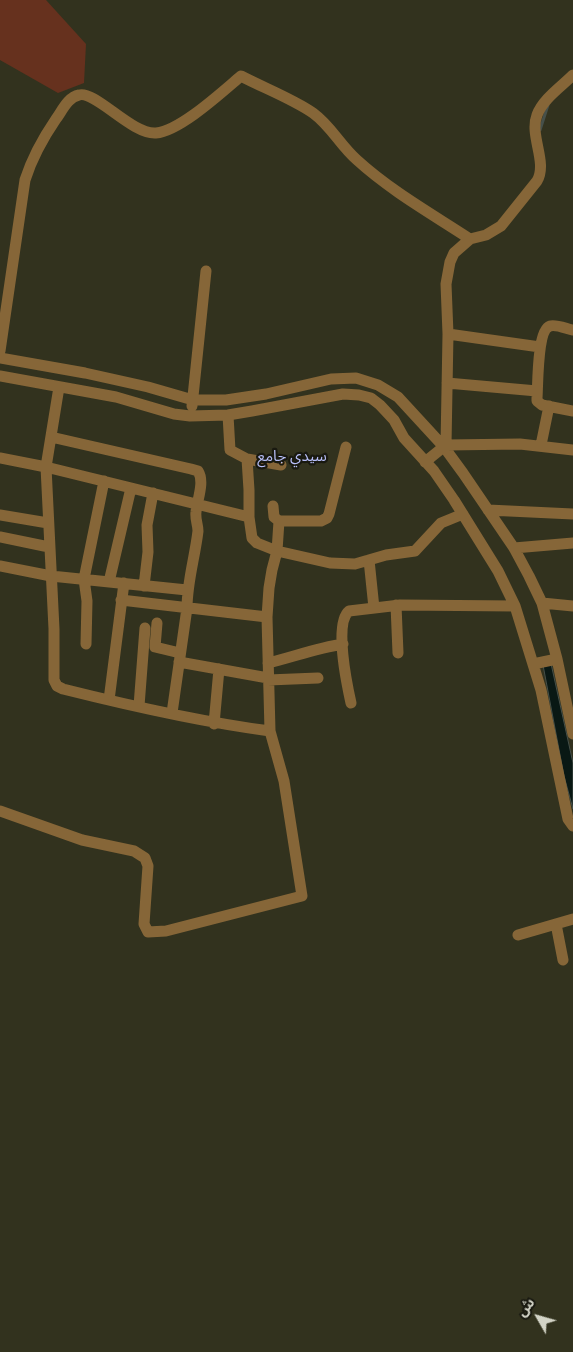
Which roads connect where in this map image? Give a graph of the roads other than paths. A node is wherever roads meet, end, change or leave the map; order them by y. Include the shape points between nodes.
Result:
1 (573, 75) edge
2 (470, 239) junction
3 (206, 271) dead end
4 (573, 330) edge
5 (448, 334) junction
6 (540, 347) junction
7 (0, 351) edge
8 (0, 358) edge
9 (0, 376) edge
10 (447, 383) junction
11 (59, 386) junction
12 (538, 391) junction
13 (193, 400) junction
14 (549, 406) junction
15 (573, 411) edge
16 (228, 415) junction
17 (190, 416) junction
18 (51, 437) junction
19 (541, 445) junction
20 (445, 446) junction
21 (346, 447) dead end
22 (573, 450) edge
23 (0, 458) edge
24 (248, 459) junction
25 (425, 462) junction
26 (280, 465) dead end
27 (46, 467) junction
28 (104, 481) junction
29 (131, 488) junction
30 (153, 493) junction
31 (196, 504) junction
32 (273, 506) dead end
33 (488, 510) junction
34 (463, 514) junction
35 (573, 514) edge
36 (0, 515) edge
37 (248, 517) junction
38 (279, 521) junction
39 (48, 523) junction
40 (0, 537) edge
41 (573, 543) edge
42 (49, 548) junction
43 (514, 548) junction
44 (277, 551) junction
45 (369, 560) junction
46 (0, 566) edge
47 (51, 576) junction
48 (84, 579) junction
49 (109, 582) junction
50 (124, 584) junction
51 (144, 586) junction
52 (187, 590) junction
53 (121, 600) junction
54 (542, 603) junction
55 (396, 605) junction
56 (515, 606) junction
57 (573, 606) edge
58 (187, 608) junction
59 (374, 608) junction
60 (267, 617) junction
61 (157, 623) dead end
62 (145, 628) dead end
63 (86, 644) dead end
64 (343, 644) junction
65 (398, 653) dead end
66 (180, 658) junction
67 (556, 659) junction
68 (268, 663) junction
69 (533, 664) junction
70 (219, 669) junction
71 (318, 678) dead end
72 (268, 679) junction
73 (109, 700) junction
74 (352, 703) dead end
75 (138, 706) junction
76 (172, 713) junction
77 (214, 724) junction
78 (270, 732) junction
79 (573, 734) edge
80 (0, 812) edge
81 (573, 826) edge
82 (573, 919) edge
83 (556, 924) junction
84 (518, 935) dead end
85 (564, 960) dead end

1 - 2 street via 543,104 535,118 539,176 501,226
2 - 5 street via 454,253 447,270
2 - 7 street via 383,181 343,147 325,121 311,111 241,76 189,117 157,133 135,126 88,96 78,95 64,107 51,127 30,162 24,180
3 - 13 street
4 - 6 street via 550,326
5 - 6 street
5 - 10 street
6 - 12 street
8 - 13 street via 85,372
9 - 11 street
10 - 12 street
10 - 20 street
11 - 17 street
11 - 18 street
12 - 14 street via 537,401
13 - 17 street
13 - 20 street via 226,400 356,378 378,385 398,397
14 - 15 street
14 - 19 street
16 - 17 street
16 - 24 street via 230,450
16 - 25 street via 323,396 359,394 380,405
18 - 27 street
18 - 31 street via 198,471 200,485
19 - 20 street
19 - 22 street
20 - 25 street
20 - 33 street
21 - 38 street via 327,518 320,521
23 - 27 street
24 - 26 street
24 - 37 street
25 - 34 street
27 - 28 street
27 - 39 street
28 - 29 street
28 - 48 street
29 - 30 street
29 - 49 street
30 - 31 street
30 - 51 street via 147,525
31 - 37 street
31 - 52 street via 198,531
32 - 38 street via 274,517
33 - 35 street
33 - 43 street
34 - 45 street via 441,523 415,551
34 - 56 street
36 - 39 street
37 - 44 street via 252,538
38 - 44 street
39 - 42 street
40 - 42 street
41 - 43 street
42 - 47 street
43 - 54 street
44 - 45 street via 330,563 355,564
44 - 60 street
45 - 59 street
46 - 47 street
47 - 48 street
47 - 73 street via 54,680 63,689
48 - 49 street
48 - 63 street via 88,600
49 - 50 street
50 - 51 street
50 - 53 street
51 - 52 street
52 - 58 street
53 - 58 street
53 - 73 street
54 - 57 street
54 - 67 street
55 - 56 street
55 - 59 street
55 - 65 street
56 - 69 street
58 - 60 street
58 - 66 street
59 - 64 street via 345,614 342,621
60 - 68 street
61 - 66 street via 155,647
62 - 75 street
64 - 68 street
64 - 74 street via 345,677
66 - 70 street
66 - 76 street
67 - 69 street
67 - 79 street
68 - 72 street
69 - 81 street via 568,819
70 - 72 street
70 - 77 street
71 - 72 street
72 - 78 street
73 - 75 street
75 - 76 street
76 - 77 street
77 - 78 street
78 - 80 street via 284,781 302,896 148,932 144,924 148,866 145,858 134,850 60,834
82 - 83 street
83 - 84 street
83 - 85 street

